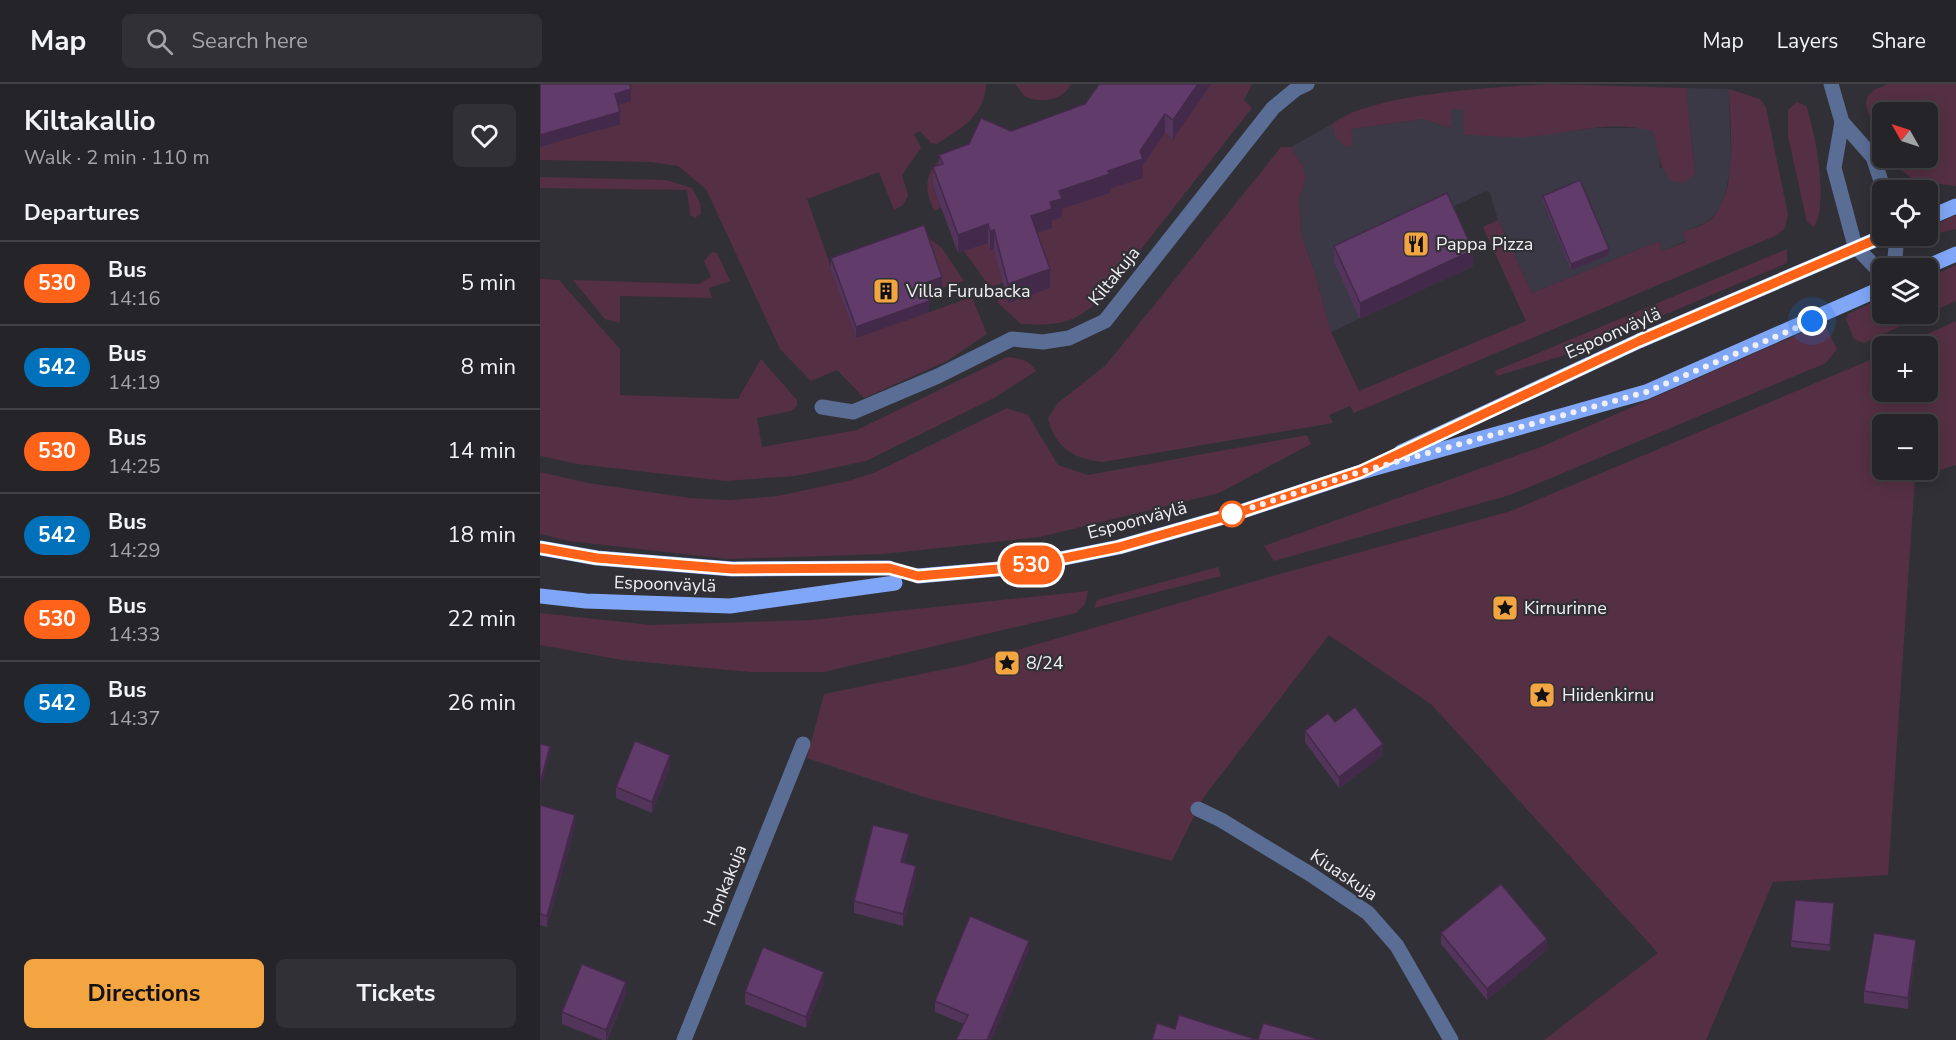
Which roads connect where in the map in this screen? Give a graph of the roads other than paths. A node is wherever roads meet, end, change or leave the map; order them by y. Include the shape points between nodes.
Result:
1 (1307, 84) edge
2 (1831, 84) edge
3 (1842, 122) junction
4 (1881, 180) edge
5 (1956, 206) edge
6 (1938, 214) edge
7 (1872, 240) edge
8 (1855, 246) junction
9 (1956, 254) edge
10 (1938, 262) edge
11 (1872, 264) edge
12 (1872, 292) edge
13 (822, 407) dead end
14 (1360, 472) junction
15 (540, 548) edge
16 (889, 568) tunnel mouth
17 (918, 576) tunnel mouth
18 (895, 583) tunnel mouth
19 (540, 596) edge
20 (803, 744) dead end
21 (1198, 809) dead end
22 (684, 1040) edge
23 (1451, 1040) edge

1 - 13 street, Kiltakuja via 1273,108 1105,321 1069,338 1043,342 1012,339 853,412
2 - 3 street
3 - 4 street via 1873,157
3 - 8 street via 1834,168
5 - 6 main road
7 - 8 main road, Espoonväylä
8 - 11 street
8 - 14 main road, Espoonväylä via 1639,341
9 - 10 main road
12 - 14 main road, Espoonväylä via 1646,392
14 - 17 main road, Espoonväylä via 1119,547 1020,567
15 - 16 main road, Espoonväylä via 597,558 732,569
18 - 19 main road, Espoonväylä via 730,606
20 - 22 street, Honkakuja
21 - 23 street, Kiuaskuja via 1368,913 1397,946

